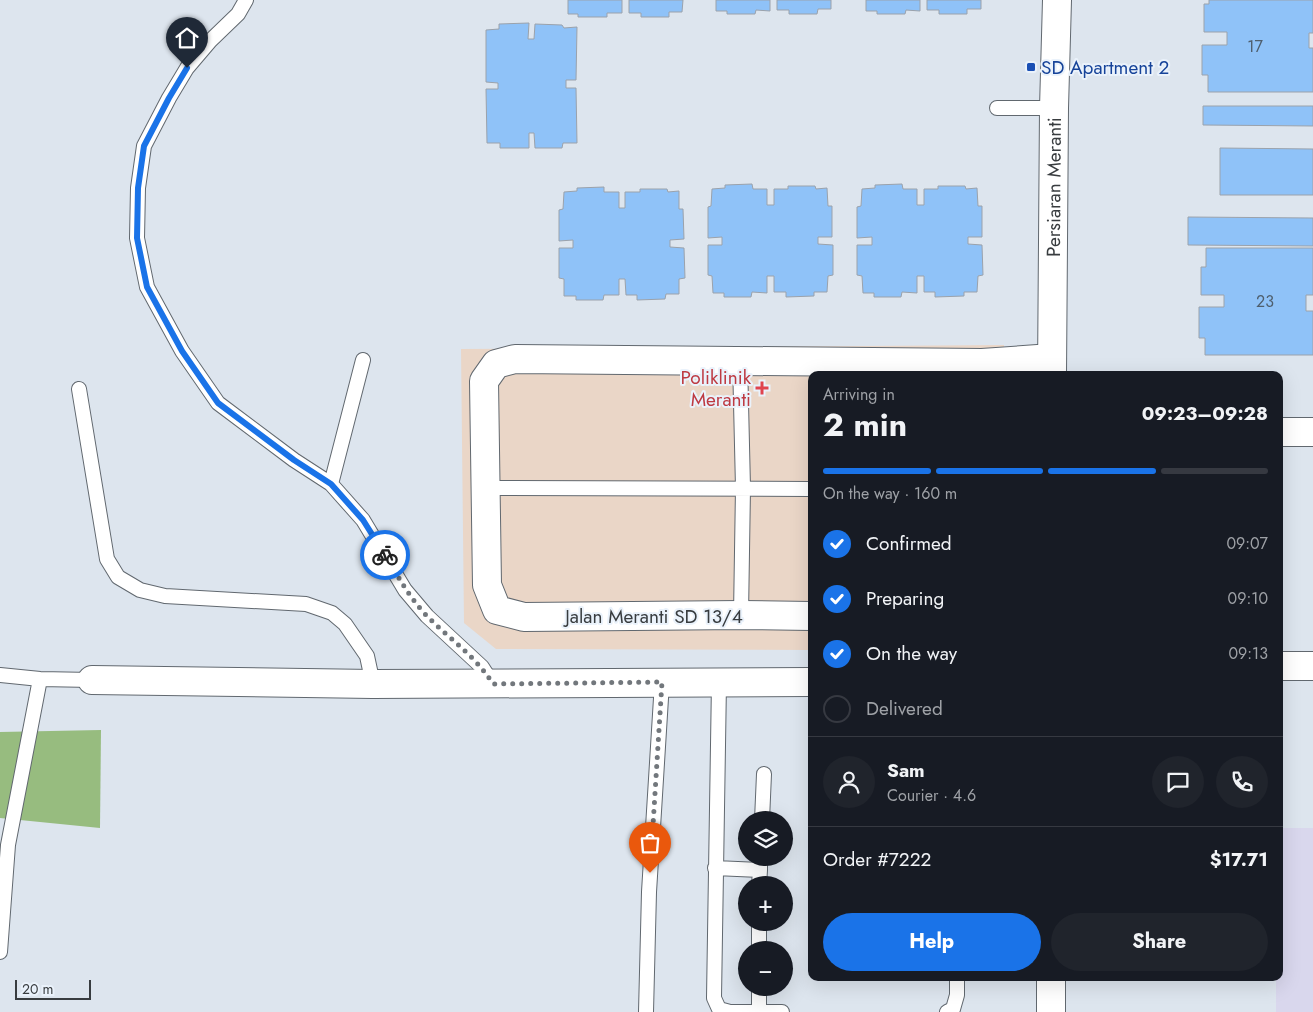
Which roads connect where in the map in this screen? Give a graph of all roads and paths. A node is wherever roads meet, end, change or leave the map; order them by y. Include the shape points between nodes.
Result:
1 (246, 0) edge
2 (1057, 0) edge
3 (997, 108) dead end
4 (1054, 108) junction
5 (363, 360) dead end
6 (740, 360) junction
7 (1052, 367) edge
8 (982, 369) edge
9 (79, 390) dead end
10 (1283, 432) edge
11 (1313, 432) edge
12 (331, 484) junction
13 (486, 488) junction
14 (743, 488) junction
15 (808, 489) edge
16 (741, 615) junction
17 (808, 616) edge
18 (1283, 666) edge
19 (1313, 666) edge
20 (0, 675) edge
21 (40, 679) junction
22 (92, 680) joint
23 (662, 682) junction
24 (719, 682) junction
25 (808, 682) edge
26 (373, 684) junction
27 (493, 684) junction
28 (764, 774) dead end
29 (762, 811) edge
30 (738, 866) edge
31 (715, 868) junction
32 (0, 952) edge
33 (957, 981) edge
34 (1051, 981) edge
35 (759, 996) edge
36 (646, 1012) edge
37 (759, 1012) edge
38 (782, 1012) edge
39 (947, 1012) edge
40 (1051, 1012) edge

1 - 12 lane via 238,14 187,68 144,146 138,188 137,238 147,287 182,351 218,403
2 - 4 street, Persiaran Meranti
3 - 4 lane
4 - 7 street, Persiaran Meranti
5 - 12 lane
6 - 8 street
6 - 13 street via 516,358 496,364 484,381
6 - 14 lane
7 - 8 street
9 - 26 lane via 107,559 118,577 140,590 165,596 306,604 332,613 346,624 367,656
10 - 11 street
12 - 27 lane via 363,520 405,590 427,616 482,667
13 - 14 lane
13 - 16 street, Jalan Meranti SD 13/4 via 487,585 497,610 524,617
14 - 15 lane
14 - 16 lane
16 - 17 street, Jalan Meranti SD 13/4
18 - 19 street
20 - 21 lane
21 - 22 lane
21 - 32 lane via 8,845
22 - 26 street
23 - 24 street
23 - 27 street
23 - 36 lane via 649,892
24 - 25 street
24 - 31 lane
26 - 27 street
28 - 29 lane
30 - 31 lane
31 - 37 lane via 714,998 719,1009
33 - 39 lane via 953,1009
34 - 40 street
35 - 37 lane
37 - 38 lane

